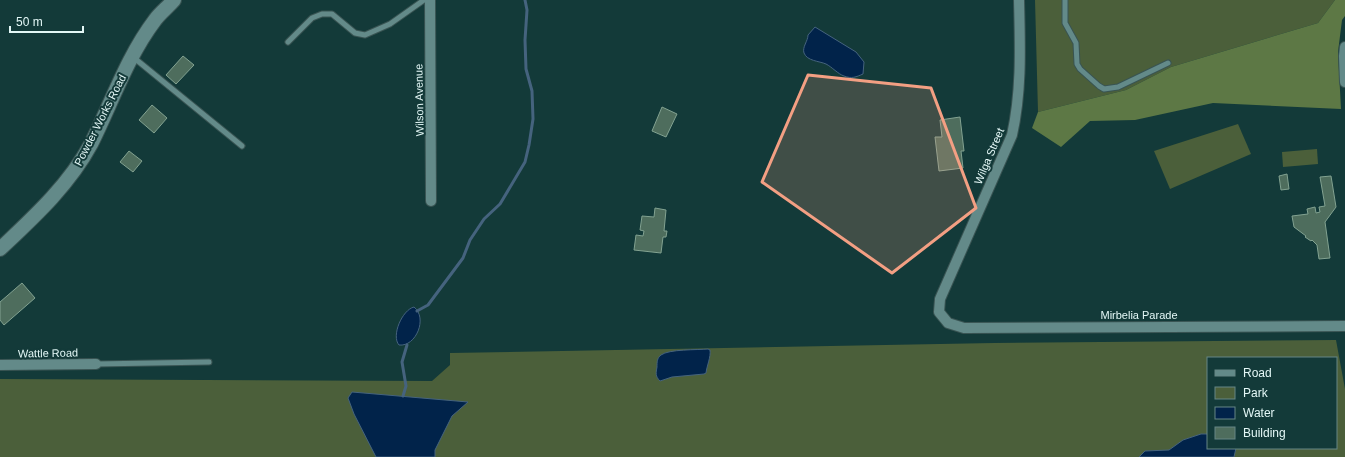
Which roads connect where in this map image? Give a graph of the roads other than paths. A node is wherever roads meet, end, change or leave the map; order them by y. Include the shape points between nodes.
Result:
1 (174, 0) edge
2 (424, 0) edge
3 (430, 0) edge
4 (1019, 0) edge
5 (1066, 0) edge
6 (288, 42) dead end
7 (1345, 47) edge
8 (133, 57) junction
9 (1168, 63) dead end
10 (1345, 82) edge
11 (242, 146) dead end
12 (431, 201) dead end
13 (0, 249) edge
14 (939, 312) joint
15 (1345, 326) edge
16 (209, 362) dead end
17 (96, 364) joint
18 (0, 365) edge

1 - 8 main road, Powder Works Road via 156,19
2 - 6 lane via 390,24 365,35 356,33 332,14 322,14 312,18
3 - 12 street, Wilson Avenue
4 - 14 street, Wilga Street via 1020,80 1012,135 940,299
5 - 9 lane via 1065,23 1076,43 1077,64 1099,86 1104,89 1121,86
7 - 10 street
8 - 11 lane
8 - 13 main road, Powder Works Road via 90,144 75,168 46,206
14 - 15 street, Mirbelia Parade via 948,323 964,328
16 - 17 lane
17 - 18 street, Wattle Road

